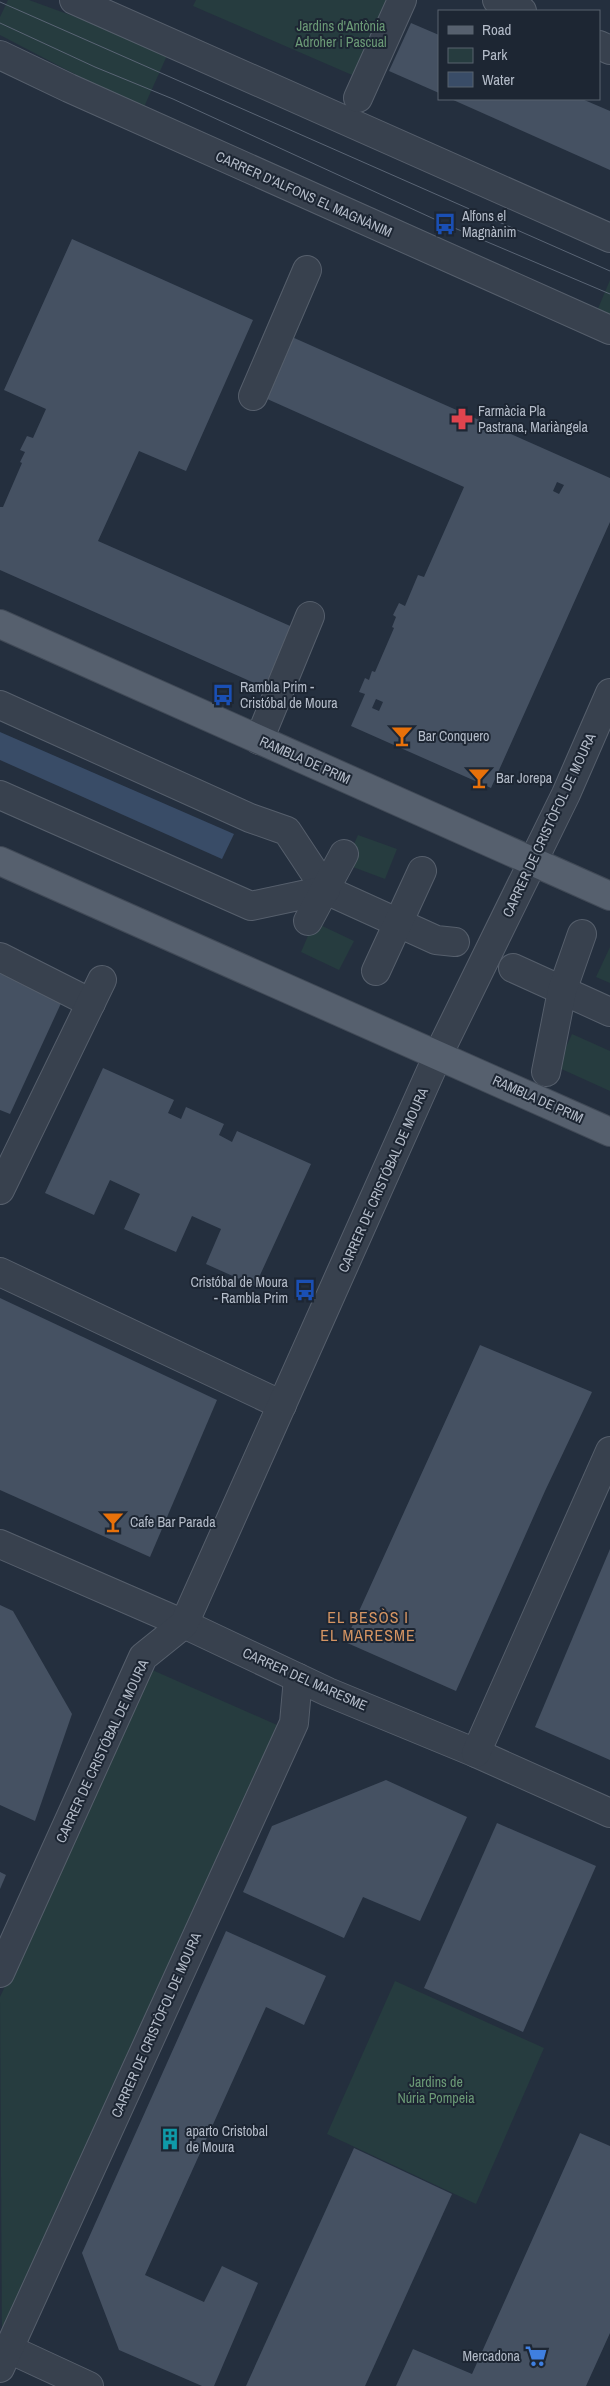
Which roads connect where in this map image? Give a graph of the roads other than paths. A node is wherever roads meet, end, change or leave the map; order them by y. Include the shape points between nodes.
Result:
1 (76, 0) edge
2 (402, 0) edge
3 (497, 0) edge
4 (520, 10) edge
5 (0, 55) edge
6 (358, 98) dead end
7 (610, 238) edge
8 (307, 270) dead end
9 (610, 330) edge
10 (253, 396) dead end
11 (310, 616) dead end
12 (0, 624) edge
13 (610, 693) edge
14 (0, 705) edge
15 (259, 740) junction
16 (0, 796) edge
17 (344, 854) dead end
18 (0, 861) edge
19 (532, 861) junction
20 (422, 871) dead end
21 (326, 890) junction
22 (610, 896) edge
23 (308, 921) dead end
24 (400, 923) junction
25 (582, 934) dead end
26 (445, 946) dead end
27 (486, 956) joint
28 (0, 957) edge
29 (513, 968) dead end
30 (376, 970) dead end
31 (562, 991) junction
32 (610, 1012) edge
33 (438, 1055) junction
34 (546, 1072) dead end
35 (610, 1132) edge
36 (0, 1190) edge
37 (0, 1272) edge
38 (282, 1405) junction
39 (610, 1451) edge
40 (0, 1544) edge
41 (184, 1624) junction
42 (298, 1678) junction
43 (476, 1753) junction
44 (610, 1813) edge
45 (0, 1973) edge
46 (4, 2359) edge
47 (89, 2386) edge

1 - 7 street
2 - 6 street
3 - 4 street
5 - 9 street, CARRER D'ALFONS EL MAGNÀNIM
8 - 10 street
11 - 15 street
12 - 15 main road, RAMBLA DE PRIM
13 - 19 street, CARRER DE CRISTÒFOL DE MOURA via 566,794
14 - 21 street via 250,818 287,830
15 - 19 main road, RAMBLA DE PRIM
16 - 21 street via 250,906
17 - 21 street
18 - 33 main road, RAMBLA DE PRIM
19 - 22 main road, RAMBLA DE PRIM
19 - 27 street, CARRER DE CRISTÒFOL DE MOURA
20 - 24 street
21 - 23 street
21 - 24 street
24 - 26 street
24 - 30 street
25 - 31 street, RAMBLA DE PRIM
27 - 33 street, CARRER DE CRISTÓBAL DE MOURA
28 - 36 street via 97,992
29 - 31 street
31 - 32 street
31 - 34 street, RAMBLA DE PRIM
33 - 35 main road, RAMBLA DE PRIM
33 - 38 street, CARRER DE CRISTÓBAL DE MOURA
37 - 38 street
38 - 41 street, CARRER DE CRISTÓBAL DE MOURA
39 - 43 street
40 - 41 street, CARRER DEL MARESME
41 - 42 street, CARRER DEL MARESME
41 - 45 street, CARRER DE CRISTÓBAL DE MOURA via 143,1657
42 - 43 street, CARRER DEL MARESME
42 - 46 street, CARRER DE CRISTÒFOL DE MOURA via 294,1723
43 - 44 street, CARRER DEL MARESME
46 - 47 street

